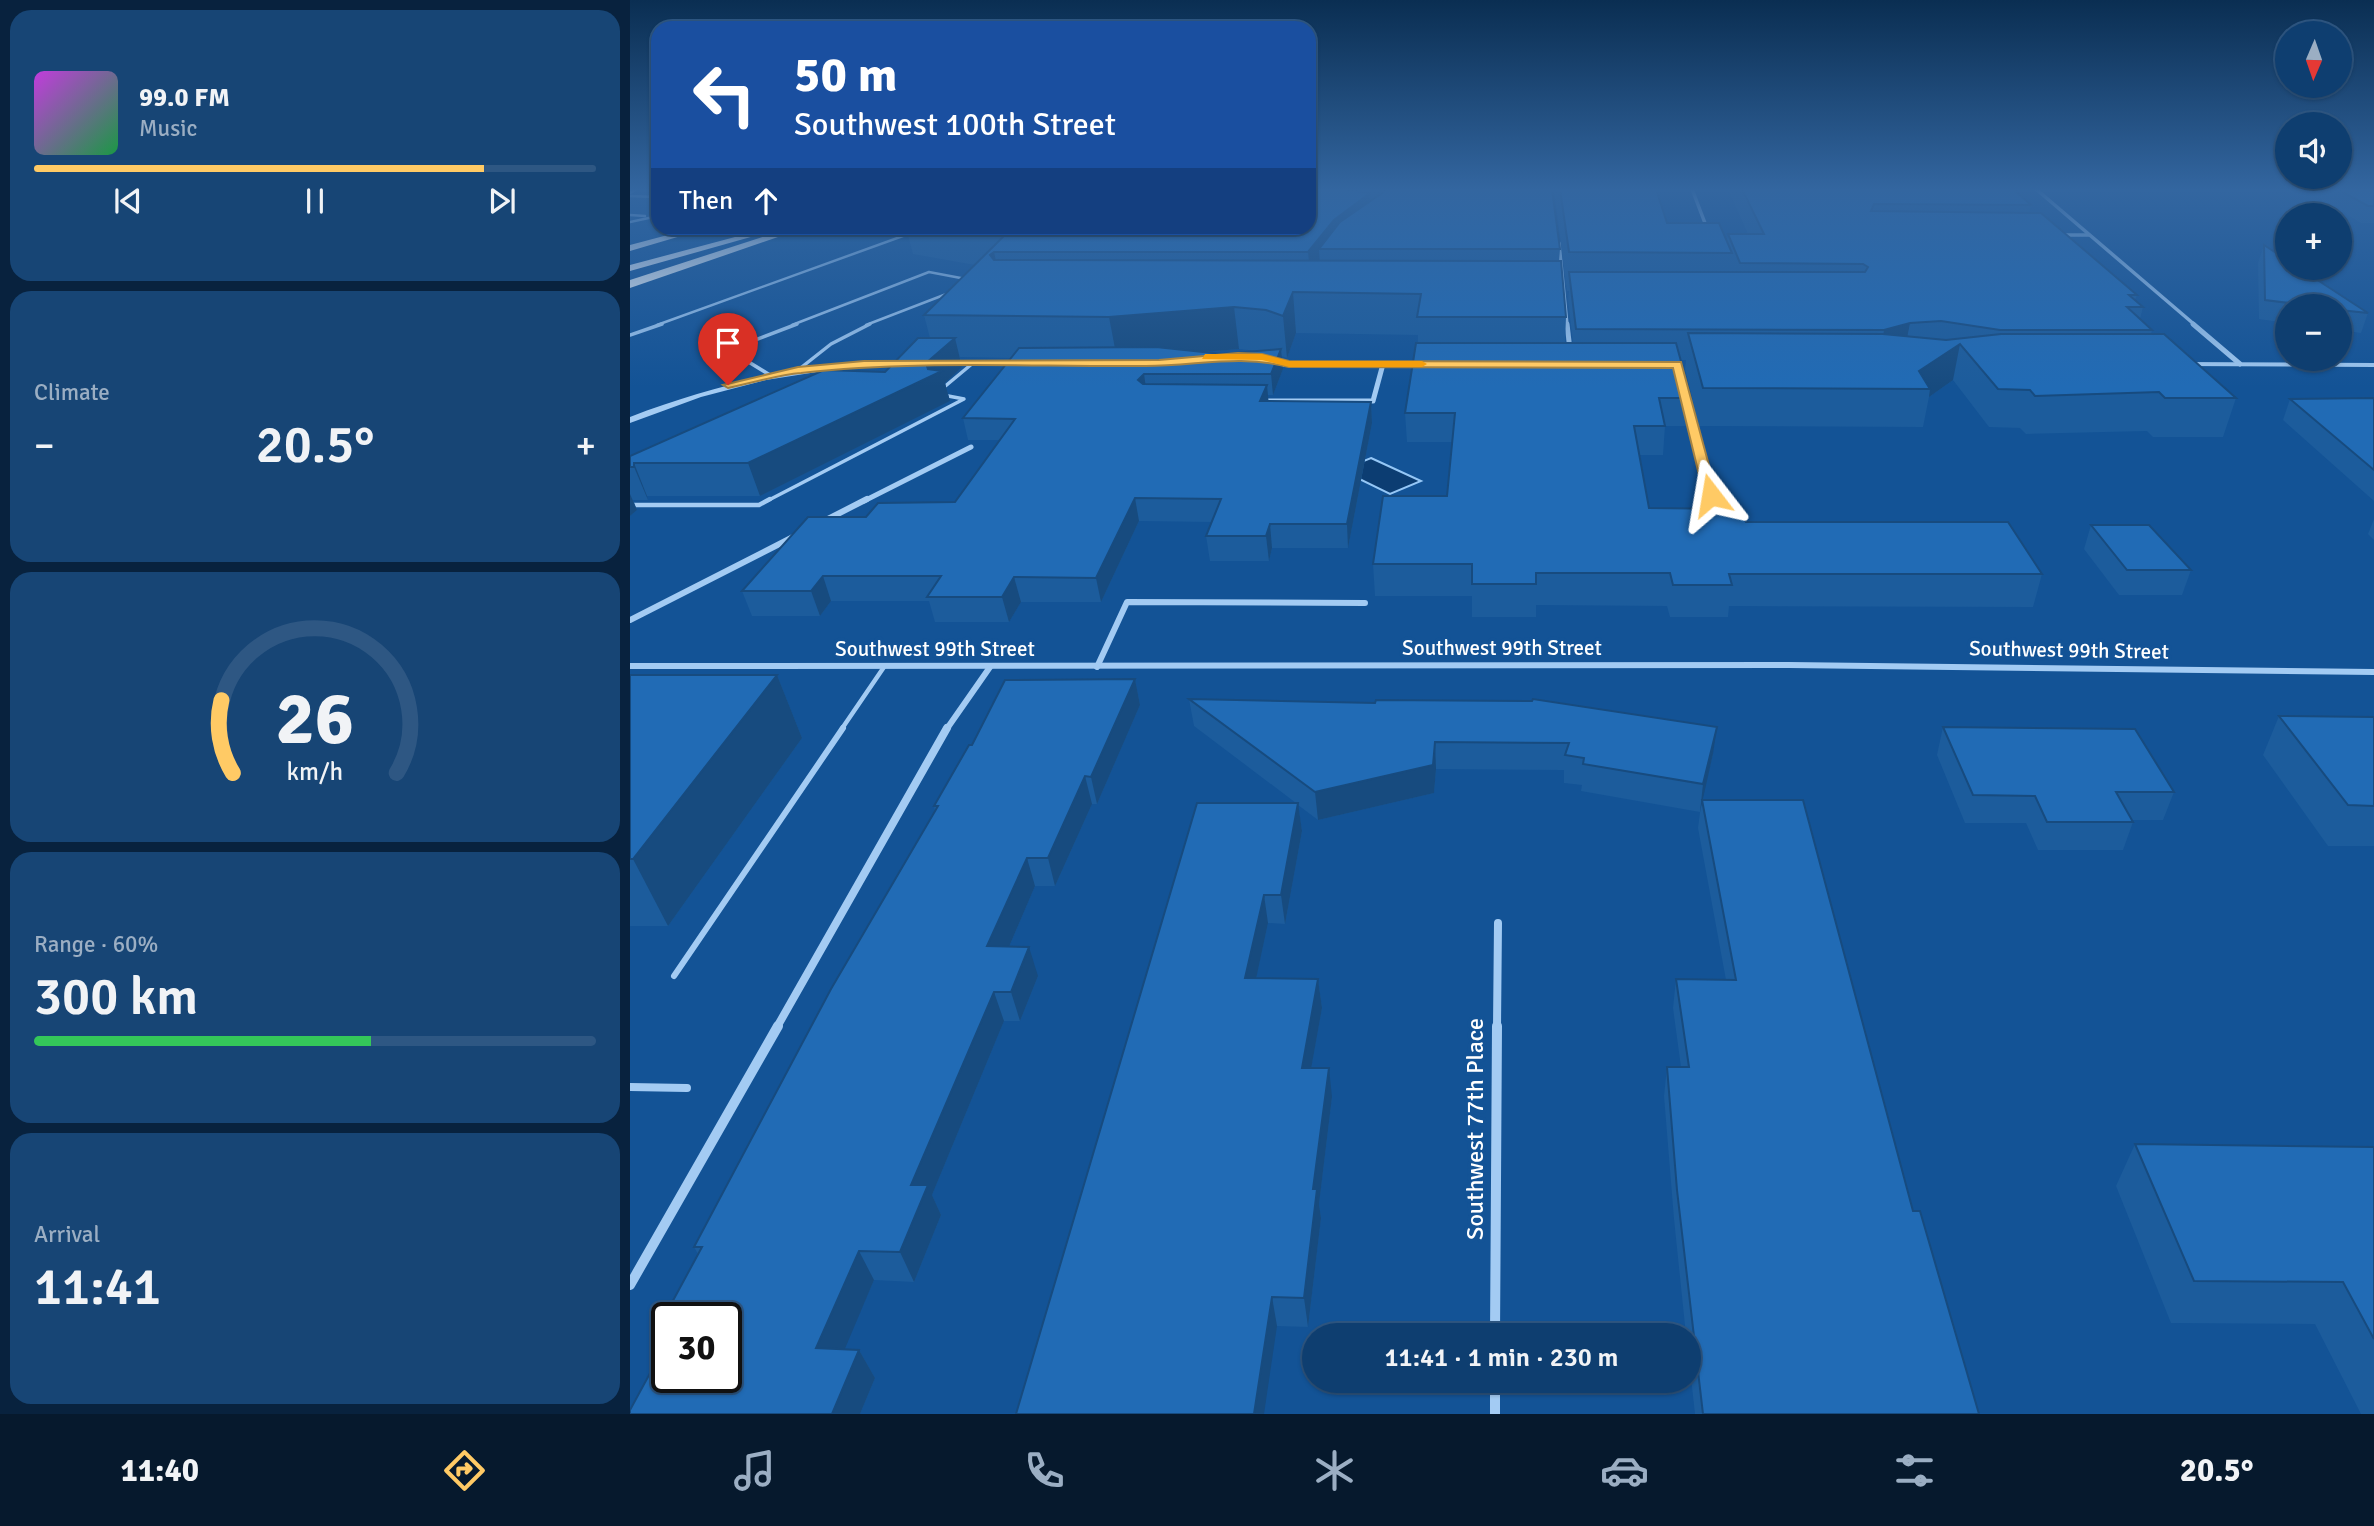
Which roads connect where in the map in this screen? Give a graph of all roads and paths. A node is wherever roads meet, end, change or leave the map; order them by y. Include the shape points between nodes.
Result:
1 (678, 255) edge
2 (718, 255) edge
3 (851, 255) edge
4 (1560, 255) edge
5 (2112, 255) edge
6 (630, 268) edge
7 (979, 281) edge
8 (630, 284) edge
9 (954, 291) edge
10 (1551, 295) edge
11 (1565, 295) junction
12 (630, 335) edge
13 (1570, 353) edge
14 (1262, 357) edge
15 (918, 363) edge
16 (932, 363) edge
17 (973, 363) junction
18 (1026, 363) edge
19 (1289, 364) junction
20 (1383, 364) junction
21 (1436, 364) edge
22 (2240, 364) junction
23 (2171, 365) edge
24 (2374, 365) edge
25 (1252, 369) edge
26 (798, 370) junction
27 (771, 375) junction
28 (1684, 391) edge
29 (1254, 401) edge
30 (630, 420) edge
31 (971, 447) dead end
32 (1711, 495) dead end
33 (630, 505) edge
34 (813, 527) edge
35 (800, 533) edge
36 (1365, 603) dead end
37 (630, 620) edge
38 (630, 666) edge
39 (884, 667) junction
40 (990, 667) junction
41 (1097, 667) junction
42 (2374, 673) edge
43 (1497, 923) dead end
44 (674, 976) dead end
45 (630, 1087) edge
46 (687, 1088) dead end
47 (630, 1284) edge
48 (1495, 1323) edge
49 (1495, 1393) edge
50 (1495, 1414) edge

1 - 6 highway
2 - 8 highway
3 - 12 lane
4 - 11 street
5 - 22 street
7 - 27 lane via 929,272 729,350
9 - 26 lane via 844,335 821,347
10 - 11 street
11 - 13 street
14 - 19 street
15 - 26 street
16 - 17 street
17 - 18 street
17 - 33 lane via 938,395 964,399 759,505
19 - 20 street
19 - 25 street
20 - 21 street
20 - 29 street via 1373,401
22 - 23 street
22 - 24 street
26 - 27 street
27 - 30 street
28 - 32 street
31 - 34 street
35 - 37 street
36 - 41 street via 1127,602
38 - 39 street, Southwest 99th Street
39 - 40 street, Southwest 99th Street
39 - 44 lane
40 - 41 street, Southwest 99th Street
40 - 47 street via 949,724
41 - 42 street, Southwest 99th Street via 1789,664
43 - 48 street, Southwest 77th Place
45 - 46 lane
49 - 50 street

